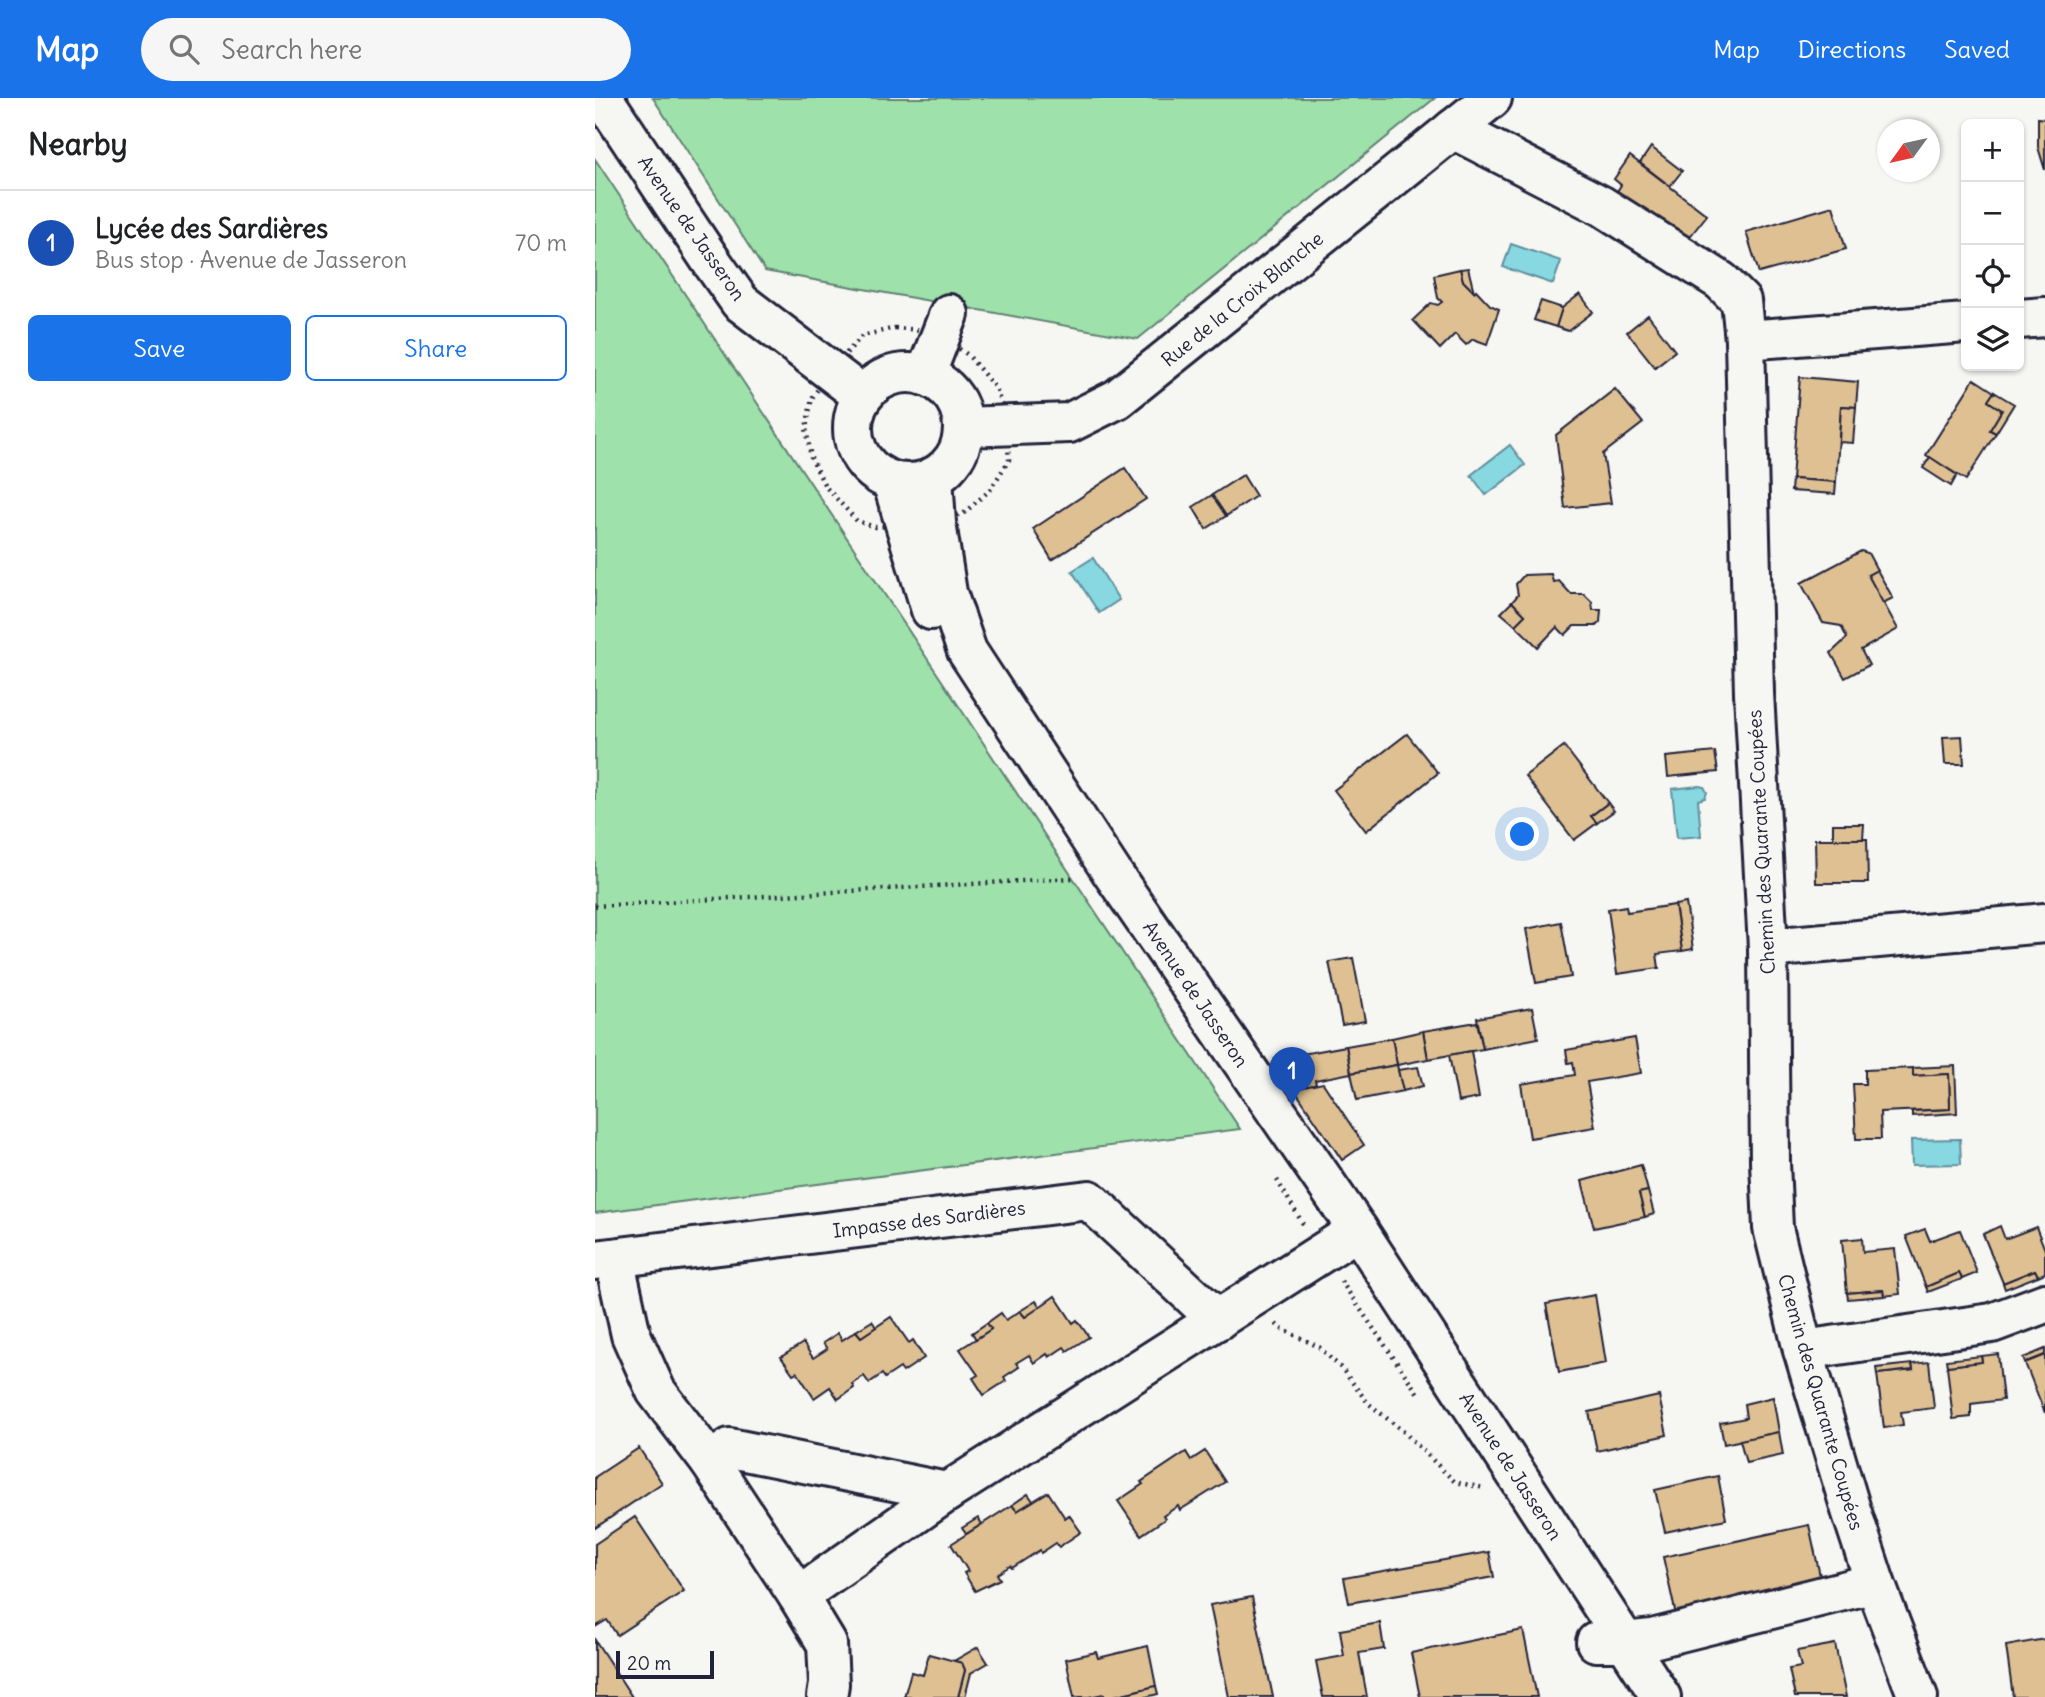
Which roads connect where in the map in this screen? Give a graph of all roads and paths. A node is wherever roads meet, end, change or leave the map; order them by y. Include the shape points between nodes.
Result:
1 (603, 98) edge
2 (1492, 98) edge
3 (1453, 129) junction
4 (2045, 317) edge
5 (2024, 319) edge
6 (1961, 323) edge
7 (945, 324) junction
8 (1745, 340) junction
9 (830, 371) junction
10 (925, 376) junction
11 (863, 396) junction
12 (1006, 425) junction
13 (964, 427) junction
14 (933, 477) junction
15 (892, 481) junction
16 (921, 524) junction
17 (1091, 876) junction
18 (595, 906) edge
19 (2045, 923) edge
20 (1768, 948) junction
21 (1347, 1237) junction
22 (604, 1259) edge
23 (1250, 1299) junction
24 (2045, 1303) edge
25 (1218, 1320) junction
26 (1803, 1350) junction
27 (710, 1462) junction
28 (1502, 1491) junction
29 (947, 1492) junction
30 (1875, 1583) junction
31 (798, 1596) junction
32 (1610, 1642) junction
33 (827, 1697) edge
34 (1632, 1697) edge
35 (1661, 1697) edge
36 (1918, 1697) edge

1 - 9 street, Avenue de Jasseron via 740,302
2 - 3 street, Rue de la Croix Blanche
3 - 8 street, Chemin des Quarante Coupées via 1602,206 1721,281 1741,301
3 - 12 street, Rue de la Croix Blanche via 1117,399 1069,423
4 - 5 street
6 - 8 street
7 - 9 path via 934,331 895,328 862,336
7 - 10 street
7 - 12 path via 997,390
8 - 20 street, Chemin des Quarante Coupées via 1754,693
9 - 11 street, Avenue de Jasseron
9 - 16 path via 812,398 806,428 811,458 825,486 857,521 875,527
10 - 11 street via 894,374
10 - 13 street via 950,391
11 - 15 street via 854,414 854,441 862,459
12 - 13 street, Rue de la Croix Blanche
12 - 16 path via 1009,460 991,491 964,513
13 - 14 street via 951,463
14 - 15 street via 921,483
14 - 16 street, Avenue de Jasseron
15 - 16 street, Avenue de Jasseron
16 - 17 street, Avenue de Jasseron via 926,600 953,660
16 - 21 street, Avenue de Jasseron via 967,651
17 - 18 path
17 - 21 street, Avenue de Jasseron
19 - 20 street
20 - 26 street, Chemin des Quarante Coupées via 1773,1228
21 - 23 street
21 - 28 street, Avenue de Jasseron via 1436,1398
21 - 32 street, Avenue de Jasseron via 1508,1459
22 - 25 street, Impasse des Sardières via 1089,1200
22 - 27 street via 656,1391
23 - 25 street
23 - 28 path via 1280,1328 1319,1347 1368,1403 1455,1482
24 - 26 street via 1992,1323
25 - 29 street
26 - 30 street, Chemin des Quarante Coupées
27 - 29 street via 730,1448
27 - 31 street
28 - 32 street, Avenue de Jasseron
29 - 31 street
30 - 32 street via 1652,1639
30 - 36 street, Chemin des Quarante Coupées
31 - 33 street via 827,1643
32 - 34 street, Avenue de Jasseron
32 - 35 street, Avenue de Jasseron

